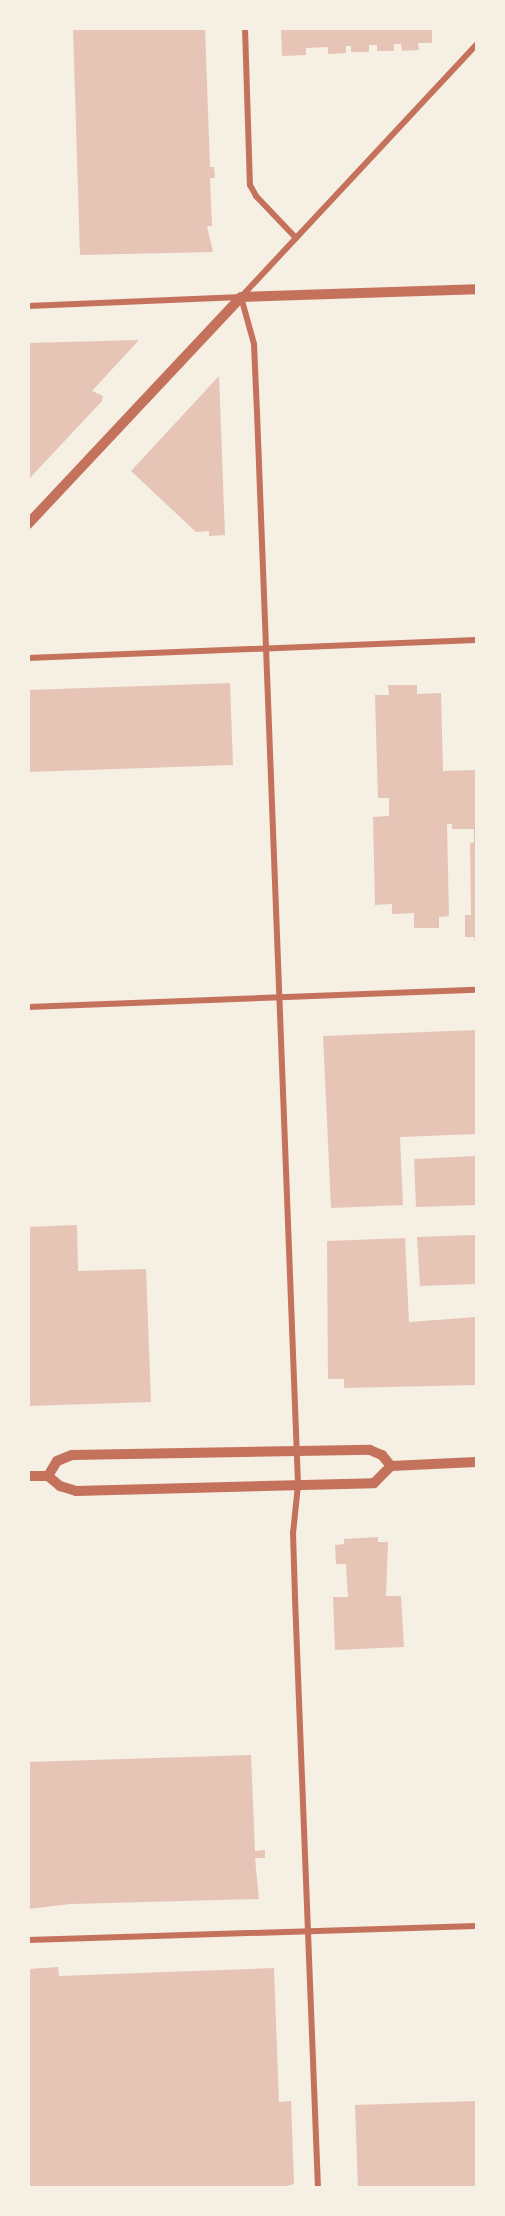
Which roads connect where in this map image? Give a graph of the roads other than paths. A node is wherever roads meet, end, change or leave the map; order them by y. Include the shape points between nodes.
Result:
1 (245, 28) edge
2 (477, 45) edge
3 (296, 238) junction
4 (477, 290) edge
5 (241, 297) junction
6 (28, 306) edge
7 (28, 524) edge
8 (477, 640) edge
9 (266, 648) junction
10 (28, 658) edge
11 (477, 990) edge
12 (279, 996) junction
13 (28, 1007) edge
14 (296, 1451) junction
15 (477, 1462) edge
16 (391, 1466) junction
17 (28, 1476) edge
18 (48, 1476) junction
19 (298, 1485) junction
20 (477, 1926) edge
21 (306, 1932) junction
22 (28, 1940) edge
23 (318, 2187) edge

1 - 3 street via 250,185
2 - 3 street
3 - 5 street
4 - 5 street
5 - 6 street
5 - 7 street
5 - 9 street via 254,344
8 - 9 street
9 - 10 street
9 - 12 street
11 - 12 street
12 - 13 street
12 - 14 street
14 - 16 street via 370,1450 382,1455
14 - 18 street via 72,1455 57,1461
14 - 19 street
15 - 16 street
16 - 19 street via 374,1483
17 - 18 street
18 - 19 street via 60,1486 76,1491
19 - 21 street via 293,1533
20 - 21 street
21 - 22 street
21 - 23 street

